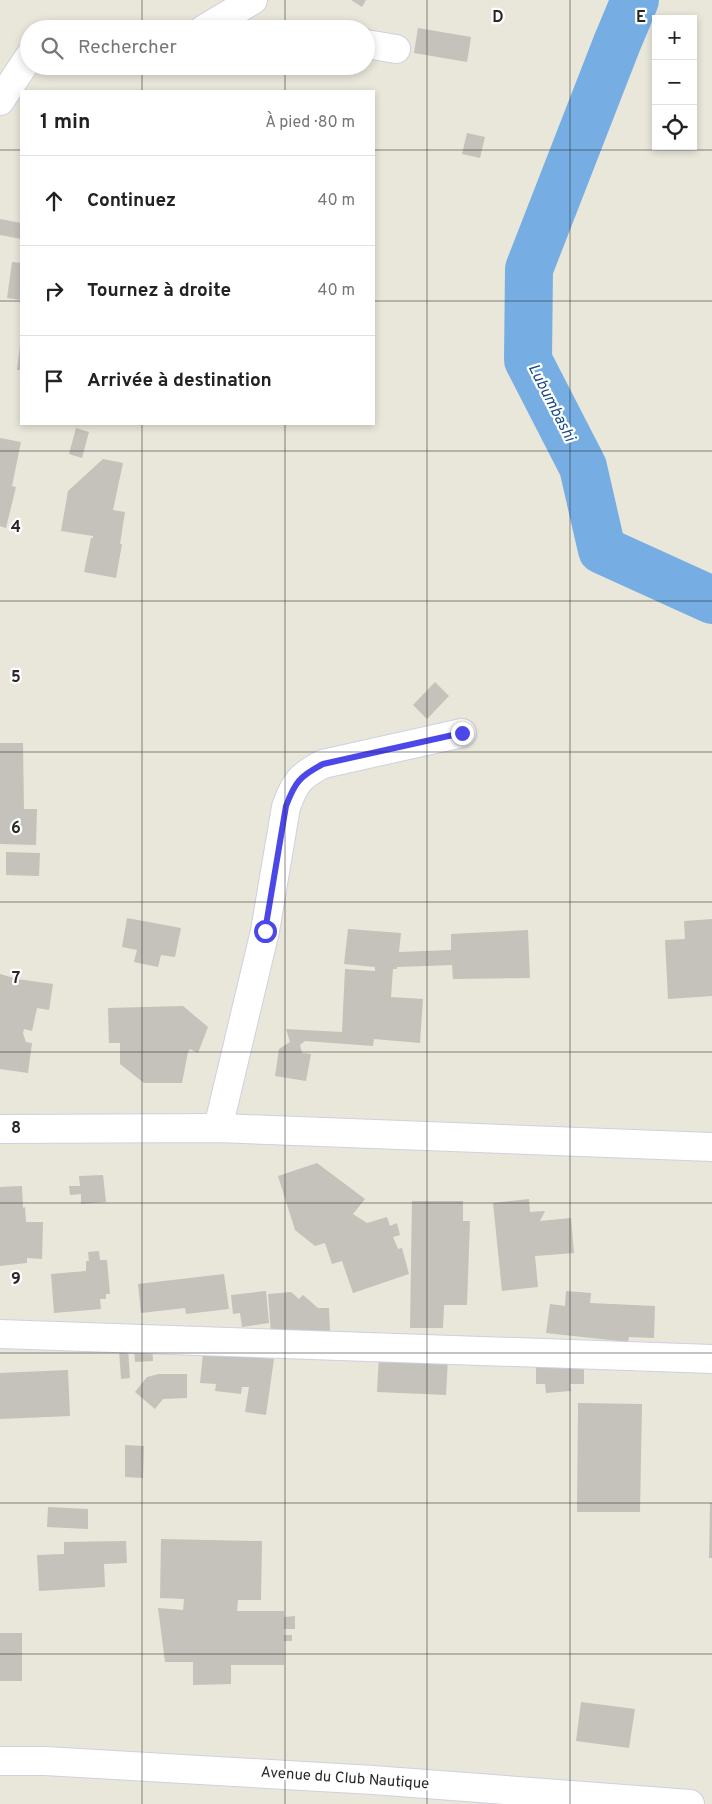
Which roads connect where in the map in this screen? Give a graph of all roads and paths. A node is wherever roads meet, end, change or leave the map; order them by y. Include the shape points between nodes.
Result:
1 (253, 0) edge
2 (219, 20) edge
3 (375, 46) edge
4 (396, 49) dead end
5 (20, 71) edge
6 (0, 101) edge
7 (462, 733) dead end
8 (0, 1128) edge
9 (218, 1128) junction
10 (712, 1147) edge
11 (0, 1334) edge
12 (712, 1360) edge
13 (0, 1761) edge
14 (690, 1804) edge

1 - 2 street
3 - 4 street
5 - 6 street
7 - 9 street via 323,764 305,774 292,789 286,806 265,931
8 - 9 street
9 - 10 street
11 - 12 street
13 - 14 street, Avenue du Club Nautique via 363,1779

